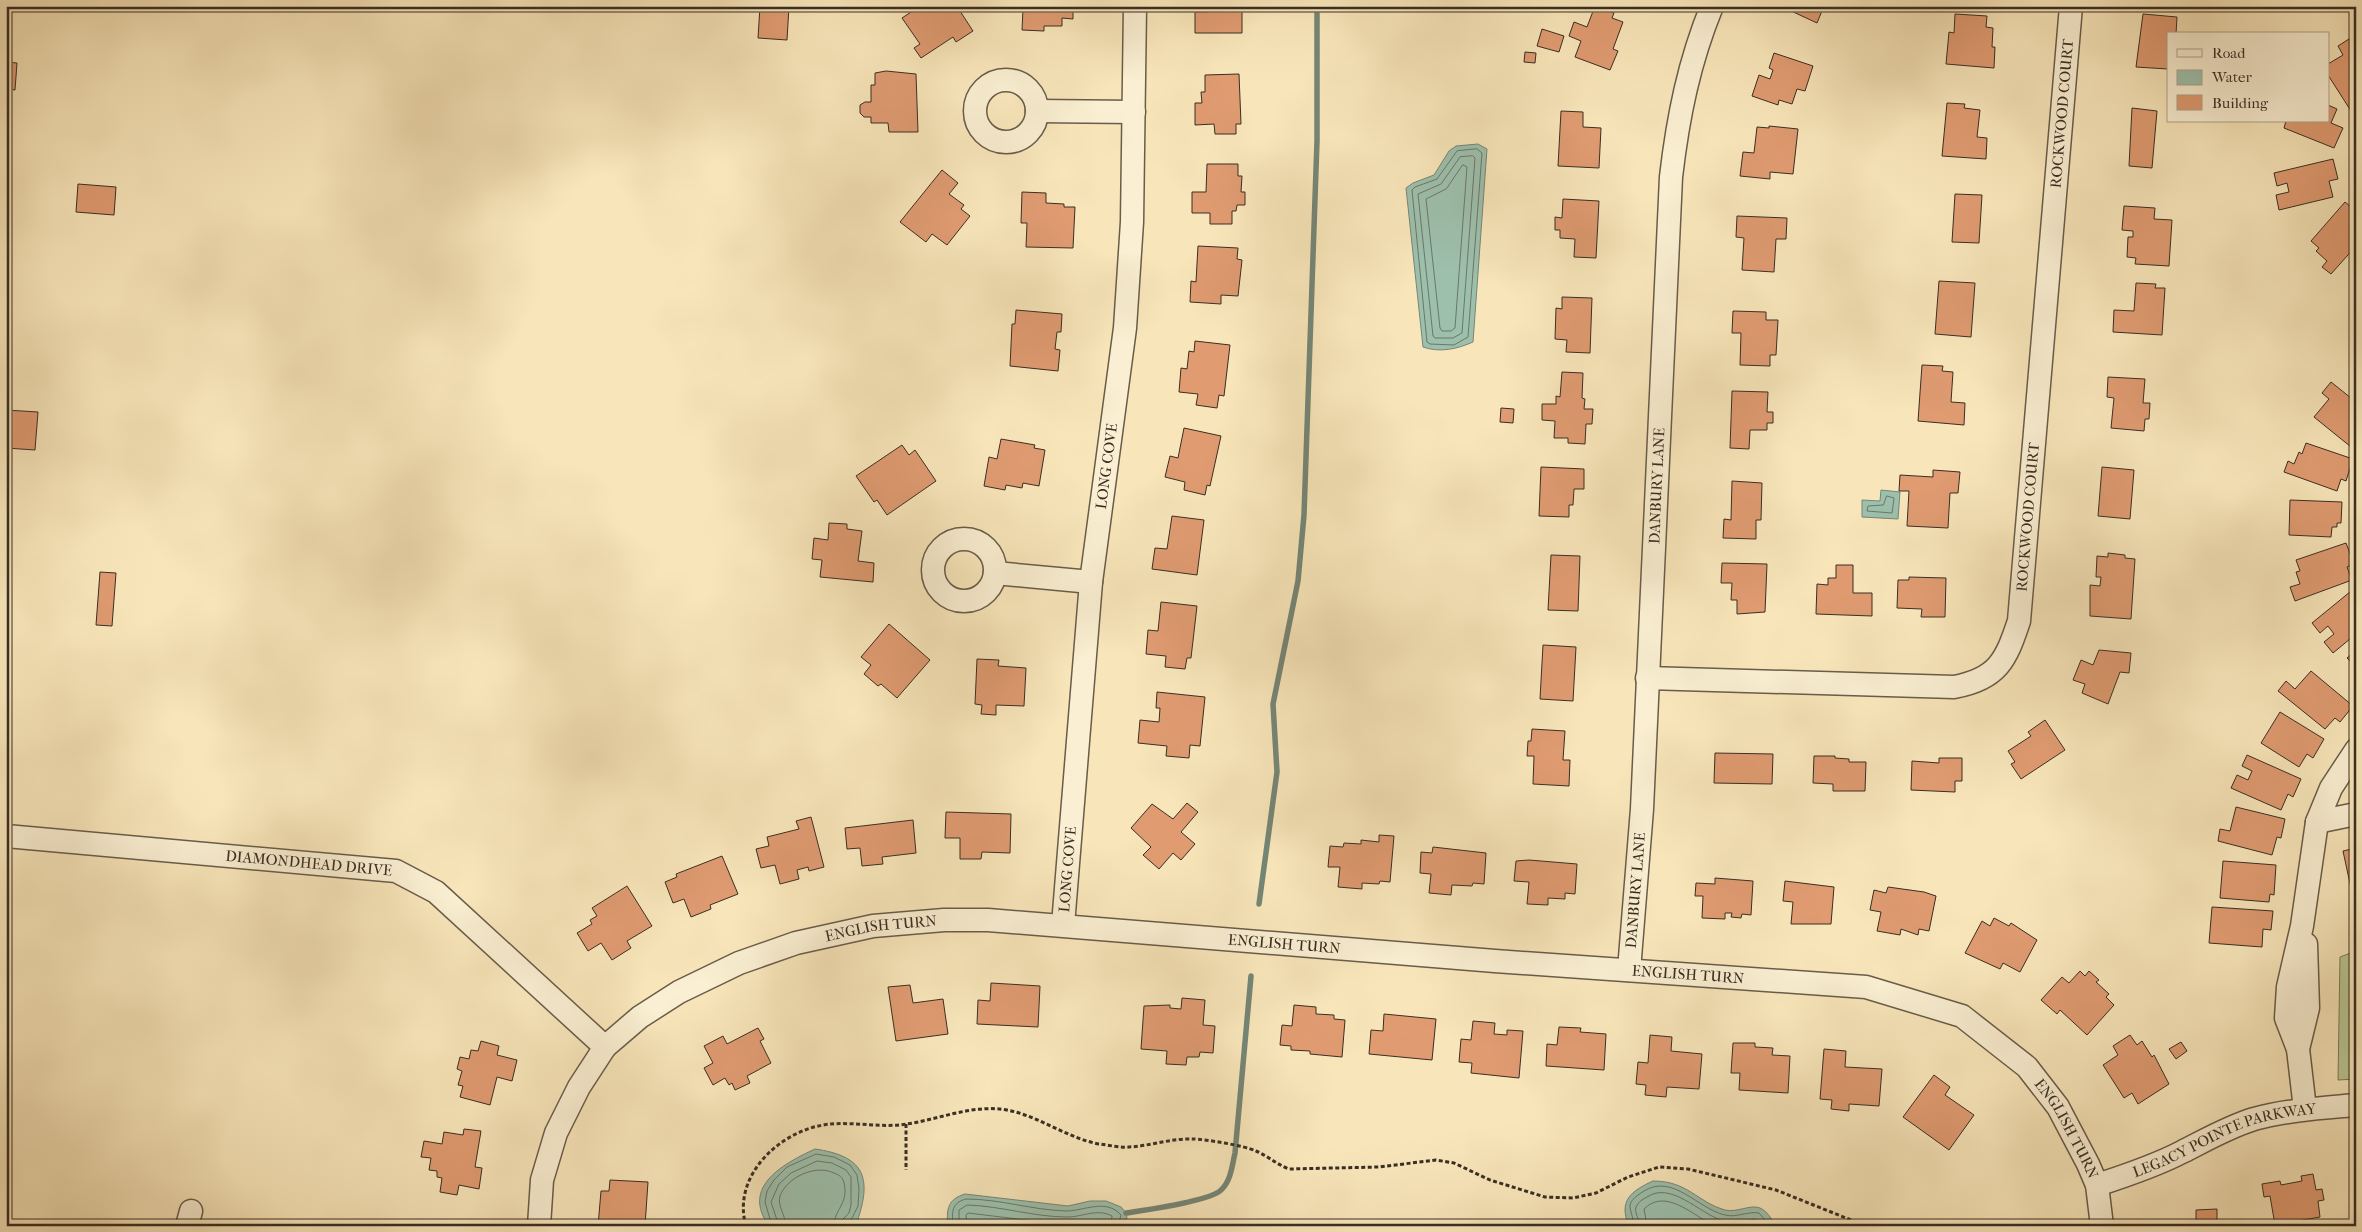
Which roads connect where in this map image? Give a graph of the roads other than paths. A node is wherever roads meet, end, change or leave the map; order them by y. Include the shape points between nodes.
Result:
1 (1135, 6) edge
2 (1712, 6) edge
3 (2071, 6) edge
4 (1037, 111) dead end
5 (1134, 112) junction
6 (996, 573) dead end
7 (1091, 582) junction
8 (1647, 678) junction
9 (2356, 750) edge
10 (2356, 814) edge
11 (2317, 822) junction
12 (6, 836) edge
13 (1063, 925) junction
14 (1629, 970) junction
15 (605, 1047) junction
16 (2356, 1105) edge
17 (2305, 1109) junction
18 (2097, 1185) junction
19 (539, 1226) edge
20 (2102, 1226) edge

1 - 5 street, LONG COVE
2 - 8 street, DANBURY LANE via 1686,80 1671,177
3 - 8 street, ROCKWOOD COURT via 2019,621 2002,662 1989,676 1954,687
4 - 5 street
5 - 7 street, LONG COVE via 1132,222 1125,328
6 - 7 street
7 - 13 street, LONG COVE
8 - 14 street, DANBURY LANE via 1642,809
9 - 11 street via 2331,788
10 - 11 street
11 - 17 street via 2302,926 2307,951 2308,1008 2298,1049
12 - 15 street, DIAMONDHEAD DRIVE via 396,871 436,892
13 - 14 street, ENGLISH TURN
13 - 15 street, ENGLISH TURN via 944,920 873,926 796,943 739,963 679,992 640,1017
14 - 18 street, ENGLISH TURN via 1866,987 1962,1016 2027,1067 2058,1108
15 - 19 street, ENGLISH TURN via 579,1087 556,1133 542,1180
16 - 17 street, LEGACY POINTE PARKWAY
17 - 18 street, LEGACY POINTE PARKWAY via 2254,1119 2132,1174
18 - 20 street, ENGLISH TURN

